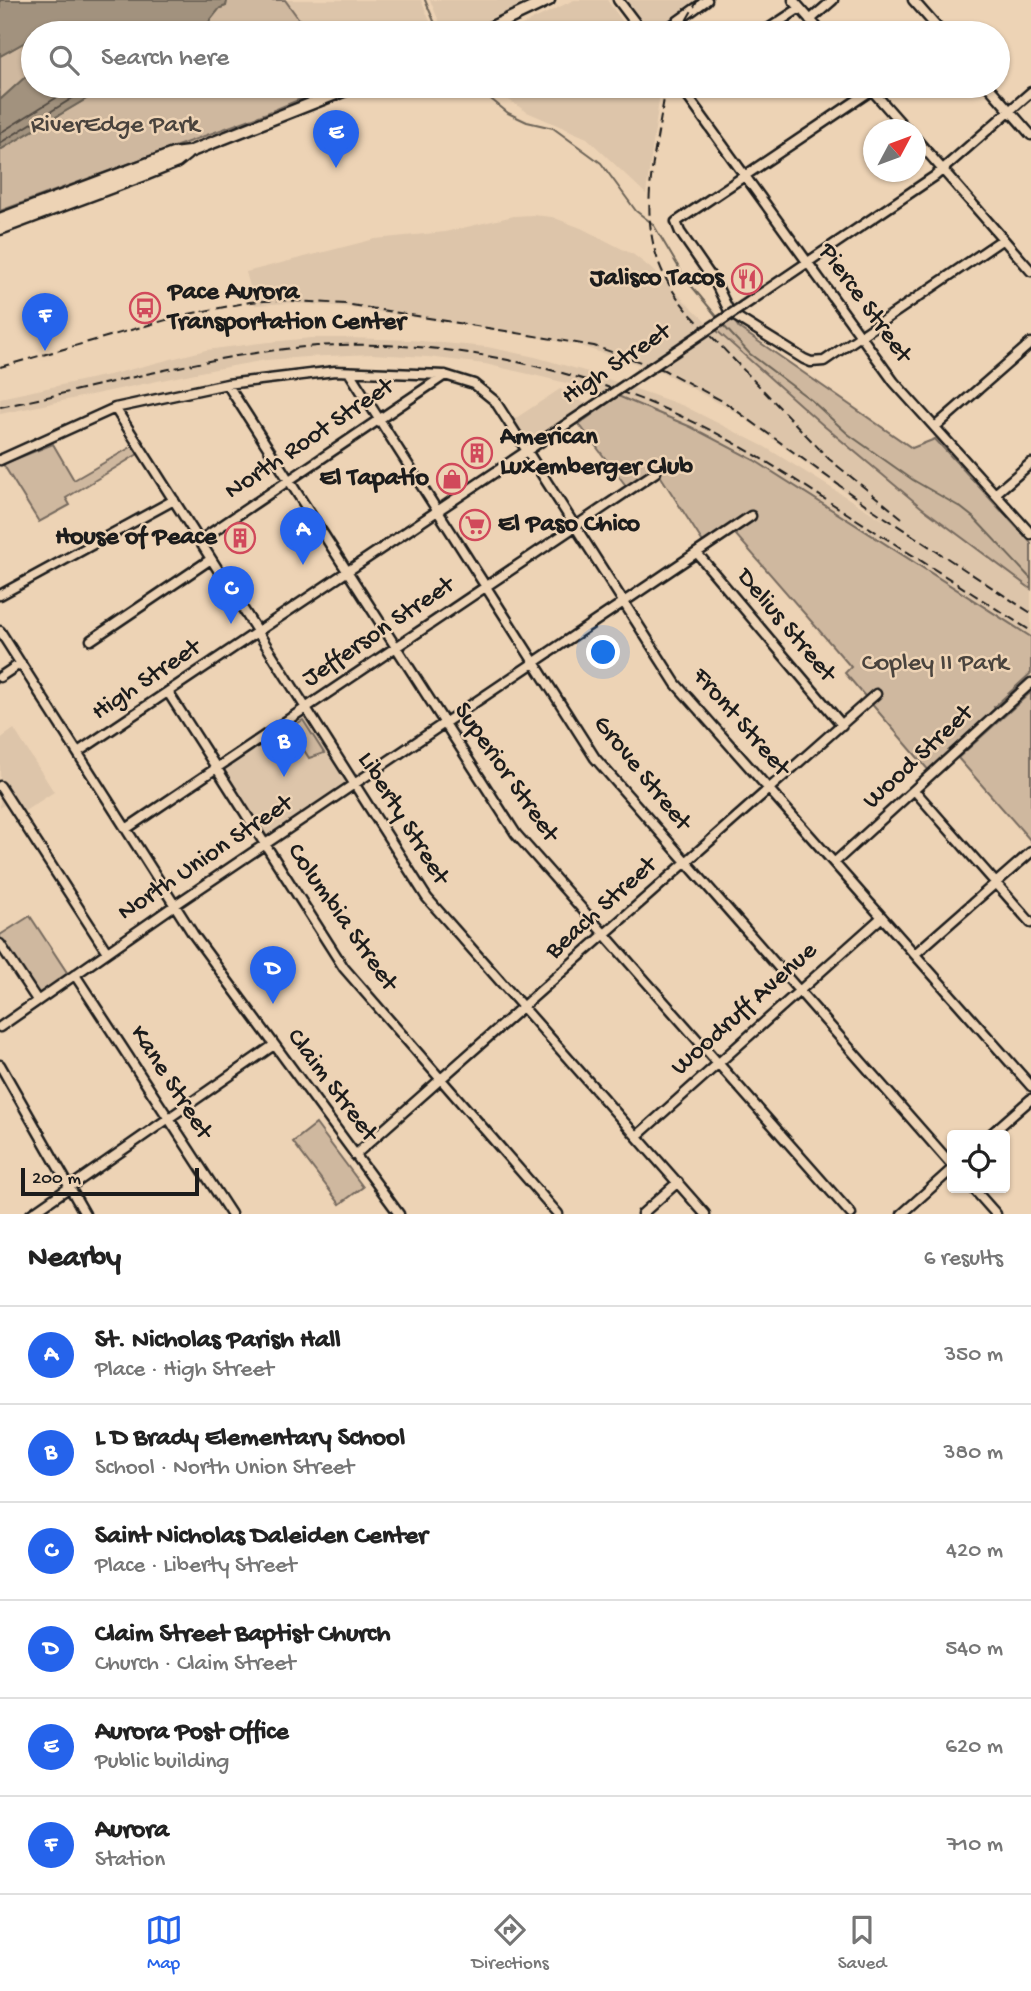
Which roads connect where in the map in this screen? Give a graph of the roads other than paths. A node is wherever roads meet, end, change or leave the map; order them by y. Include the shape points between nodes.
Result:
1 (549, 0) edge
2 (618, 0) edge
3 (707, 0) edge
4 (793, 0) edge
5 (834, 0) edge
6 (913, 0) edge
7 (800, 8) junction
8 (810, 20) joint
9 (504, 21) edge
10 (634, 21) edge
11 (678, 21) edge
12 (780, 21) edge
13 (931, 21) edge
14 (1031, 92) edge
15 (326, 98) edge
16 (690, 98) edge
17 (855, 98) edge
18 (879, 98) edge
19 (999, 98) edge
20 (1010, 111) junction
21 (897, 119) edge
22 (1031, 135) edge
23 (926, 151) edge
24 (189, 152) junction
25 (943, 170) junction
26 (745, 174) junction
27 (0, 219) edge
28 (0, 229) edge
29 (1003, 239) junction
30 (808, 262) junction
31 (1031, 271) edge
32 (861, 335) junction
33 (1031, 343) edge
34 (349, 372) junction
35 (445, 375) junction
36 (227, 384) junction
37 (116, 408) junction
38 (378, 419) junction
39 (935, 427) junction
40 (527, 451) junction
41 (0, 460) edge
42 (1031, 463) edge
43 (656, 472) dead end
44 (289, 480) junction
45 (995, 494) junction
46 (174, 500) junction
47 (437, 512) junction
48 (751, 516) dead end
49 (576, 527) junction
50 (1031, 534) edge
51 (199, 541) junction
52 (697, 553) junction
53 (211, 559) junction
54 (347, 571) junction
55 (485, 587) junction
56 (0, 596) edge
57 (624, 603) junction
58 (0, 631) edge
59 (257, 631) junction
60 (90, 640) dead end
61 (3, 641) edge
62 (396, 647) junction
63 (21, 663) junction
64 (534, 663) junction
65 (0, 677) edge
66 (1031, 683) edge
67 (168, 692) junction
68 (876, 694) dead end
69 (306, 707) junction
70 (444, 724) junction
71 (842, 725) junction
72 (78, 752) junction
73 (216, 768) junction
74 (355, 783) junction
75 (0, 786) edge
76 (769, 789) junction
77 (915, 791) junction
78 (126, 829) junction
79 (265, 844) junction
80 (1031, 852) edge
81 (686, 862) junction
82 (834, 863) junction
83 (996, 883) junction
84 (175, 905) junction
85 (882, 917) junction
86 (1031, 923) edge
87 (605, 934) junction
88 (0, 944) edge
89 (107, 952) junction
90 (915, 954) junction
91 (75, 975) junction
92 (799, 990) junction
93 (37, 1000) junction
94 (523, 1007) junction
95 (0, 1027) edge
96 (274, 1045) junction
97 (718, 1064) junction
98 (0, 1065) edge
99 (440, 1080) junction
100 (1031, 1086) edge
101 (1031, 1099) edge
102 (169, 1118) junction
103 (996, 1130) edge
104 (637, 1136) junction
105 (355, 1155) junction
106 (947, 1161) edge
107 (947, 1172) edge
108 (678, 1182) junction
109 (70, 1187) junction
110 (977, 1193) edge
111 (31, 1214) edge
112 (85, 1214) edge
113 (231, 1214) edge
114 (399, 1214) edge
115 (558, 1214) edge
116 (642, 1214) edge
117 (705, 1214) edge
118 (851, 1214) edge
119 (902, 1214) edge
120 (996, 1214) edge

1 - 9 main road
2 - 10 street
3 - 11 street
4 - 7 street
5 - 8 street
6 - 13 street
7 - 8 street
7 - 12 street
14 - 20 street, High Street
15 - 24 main road
16 - 26 street, Pierce Street
17 - 26 street
18 - 21 street
19 - 20 street
20 - 22 street
20 - 25 street, High Street
23 - 25 street
24 - 27 main road
24 - 28 main road via 177,162
25 - 29 street
25 - 30 street, High Street
26 - 30 street, Pierce Street
26 - 32 street via 677,222 730,313 811,362 824,360
29 - 31 street
29 - 32 street
30 - 32 street, Pierce Street
30 - 40 street, High Street, bridge
32 - 39 street, Pierce Street via 894,382
33 - 39 street
34 - 35 street, Front Street
34 - 36 street, Front Street
34 - 38 street, Grove Street
35 - 38 street, North Root Street
35 - 40 street, Front Street via 462,379 495,401
36 - 37 street, Front Street
36 - 44 street, Superior Street
37 - 41 street, Front Street
37 - 46 street, Liberty Street
38 - 44 street, North Root Street
38 - 47 street, Grove Street
39 - 45 street, Pierce Street
40 - 47 street, High Street
40 - 49 street, Front Street
42 - 45 street
43 - 49 street, Jefferson Street
44 - 51 street, North Root Street
44 - 54 street, Superior Street
45 - 50 street, Pierce Street
46 - 51 street, Liberty Street
46 - 56 street
47 - 54 street, High Street
47 - 55 street, Grove Street
48 - 52 street, North Union Street
49 - 55 street, Jefferson Street
49 - 57 street, Front Street
51 - 53 street, Liberty Street
52 - 57 street, North Union Street
52 - 71 street, Delius Street
53 - 59 street, Liberty Street
53 - 60 street
54 - 59 street, High Street
54 - 62 street, Superior Street
55 - 62 street, Jefferson Street
55 - 64 street, Grove Street
57 - 64 street, North Union Street
57 - 76 street, Front Street via 676,684
58 - 61 street, Claim Street
59 - 67 street, High Street
59 - 69 street, Liberty Street
61 - 63 street, Claim Street
62 - 69 street, Jefferson Street
62 - 70 street, Superior Street
63 - 65 street
63 - 72 street, Claim Street
64 - 70 street, North Union Street
64 - 81 street, Grove Street via 595,758
66 - 77 street, Wood Street
67 - 72 street, High Street
67 - 73 street, Columbia Street
68 - 71 street, Beach Street
69 - 73 street, Jefferson Street
69 - 74 street, Liberty Street
70 - 74 street, North Union Street
70 - 87 street, Superior Street via 516,834
71 - 76 street, Beach Street
72 - 78 street, Claim Street
73 - 78 street, Jefferson Street
73 - 79 street, Columbia Street
74 - 79 street, North Union Street
74 - 94 street, Liberty Street via 427,898
75 - 89 street
76 - 81 street, Beach Street
76 - 82 street, Front Street
77 - 82 street, Wood Street
77 - 83 street
78 - 84 street, Claim Street
79 - 84 street, North Union Street
79 - 99 street, Columbia Street via 344,968
80 - 83 street
81 - 87 street, Beach Street
81 - 92 street, Grove Street
82 - 85 street, Front Street
83 - 86 street
83 - 90 street
84 - 89 street, North Union Street
84 - 96 street, Claim Street
85 - 90 street, Front Street
85 - 92 street, Woodruff Avenue
87 - 94 street, Beach Street
87 - 97 street, Superior Street
88 - 93 street
89 - 91 street, North Union Street
90 - 100 street, Front Street
91 - 93 street, North Union Street
91 - 102 street, Kane Street
92 - 97 street, Woodruff Avenue
92 - 106 street, Grove Street
93 - 95 street, North Union Street
94 - 99 street, Beach Street
94 - 104 street, Liberty Street
96 - 102 street
96 - 105 street, Claim Street
97 - 104 street, Woodruff Avenue
97 - 118 street, Superior Street
98 - 109 street
99 - 105 street, Beach Street
99 - 115 street, Columbia Street
101 - 103 street
102 - 109 street
102 - 113 street, Kane Street
104 - 108 street, Liberty Street
105 - 114 street, Claim Street
107 - 119 street
108 - 116 street
108 - 117 street, Liberty Street
109 - 111 street
109 - 112 street
110 - 120 street

